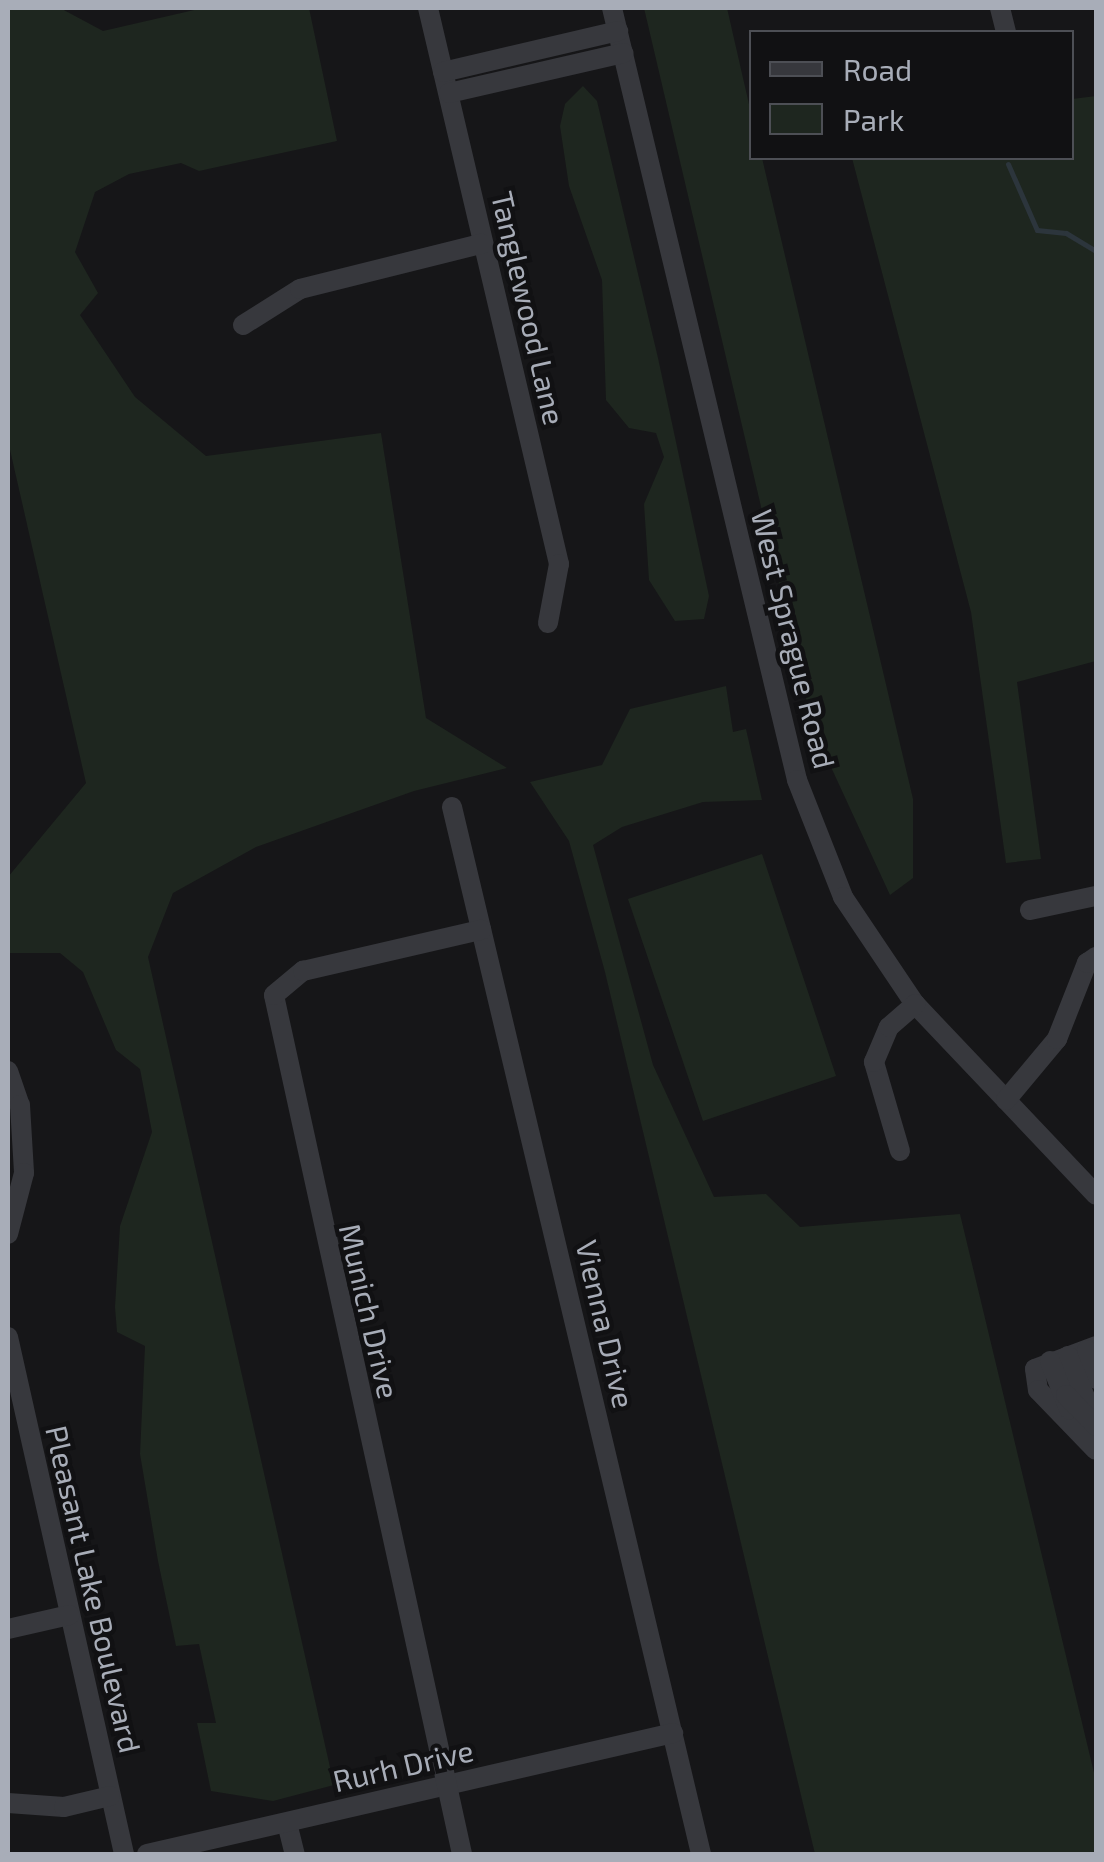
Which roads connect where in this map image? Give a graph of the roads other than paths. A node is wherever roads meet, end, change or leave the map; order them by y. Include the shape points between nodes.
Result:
1 (428, 8) edge
2 (612, 8) edge
3 (618, 32) junction
4 (623, 53) junction
5 (446, 82) junction
6 (481, 244) junction
7 (244, 325) dead end
8 (548, 623) dead end
9 (452, 807) dead end
10 (1096, 896) edge
11 (1030, 910) dead end
12 (481, 930) junction
13 (1096, 957) edge
14 (915, 1004) junction
15 (8, 1071) edge
16 (1006, 1100) junction
17 (900, 1151) dead end
18 (1096, 1196) edge
19 (8, 1234) edge
20 (8, 1337) edge
21 (1072, 1355) edge
22 (1096, 1380) edge
23 (1095, 1415) edge
24 (1096, 1438) edge
25 (1096, 1450) edge
26 (70, 1615) junction
27 (8, 1629) edge
28 (672, 1733) junction
29 (445, 1786) junction
30 (110, 1796) junction
31 (8, 1803) edge
32 (288, 1822) junction
33 (124, 1854) edge
34 (147, 1854) edge
35 (295, 1854) edge
36 (462, 1854) edge
37 (701, 1854) edge

1 - 5 street, Tanglewood Lane
2 - 3 street, West Sprague Road
3 - 4 street, West Sprague Road
3 - 5 street
4 - 5 street
4 - 14 street, West Sprague Road via 797,780 843,897
5 - 6 street, Tanglewood Lane
6 - 7 street via 300,289
6 - 8 street, Tanglewood Lane via 559,564
9 - 12 street, Vienna Drive
10 - 11 street
12 - 28 street, Vienna Drive
12 - 29 street, Munich Drive via 303,971 274,995
13 - 16 street via 1087,963 1057,1039
14 - 16 street, West Sprague Road
14 - 17 street via 889,1027 874,1062
15 - 19 street via 20,1105 24,1173
16 - 18 street, West Sprague Road
20 - 26 street, Pleasant Lake Boulevard
21 - 22 street
21 - 23 street
21 - 24 street via 1058,1396
21 - 25 street via 1035,1369 1038,1390
26 - 27 street
26 - 30 street, Pleasant Lake Boulevard
28 - 29 street, Rurh Drive
28 - 37 street, Vienna Drive
29 - 32 street, Rurh Drive
29 - 36 street, Munich Drive
30 - 31 street via 64,1808
30 - 33 street, Pleasant Lake Boulevard
32 - 34 street, Rurh Drive
32 - 35 street

